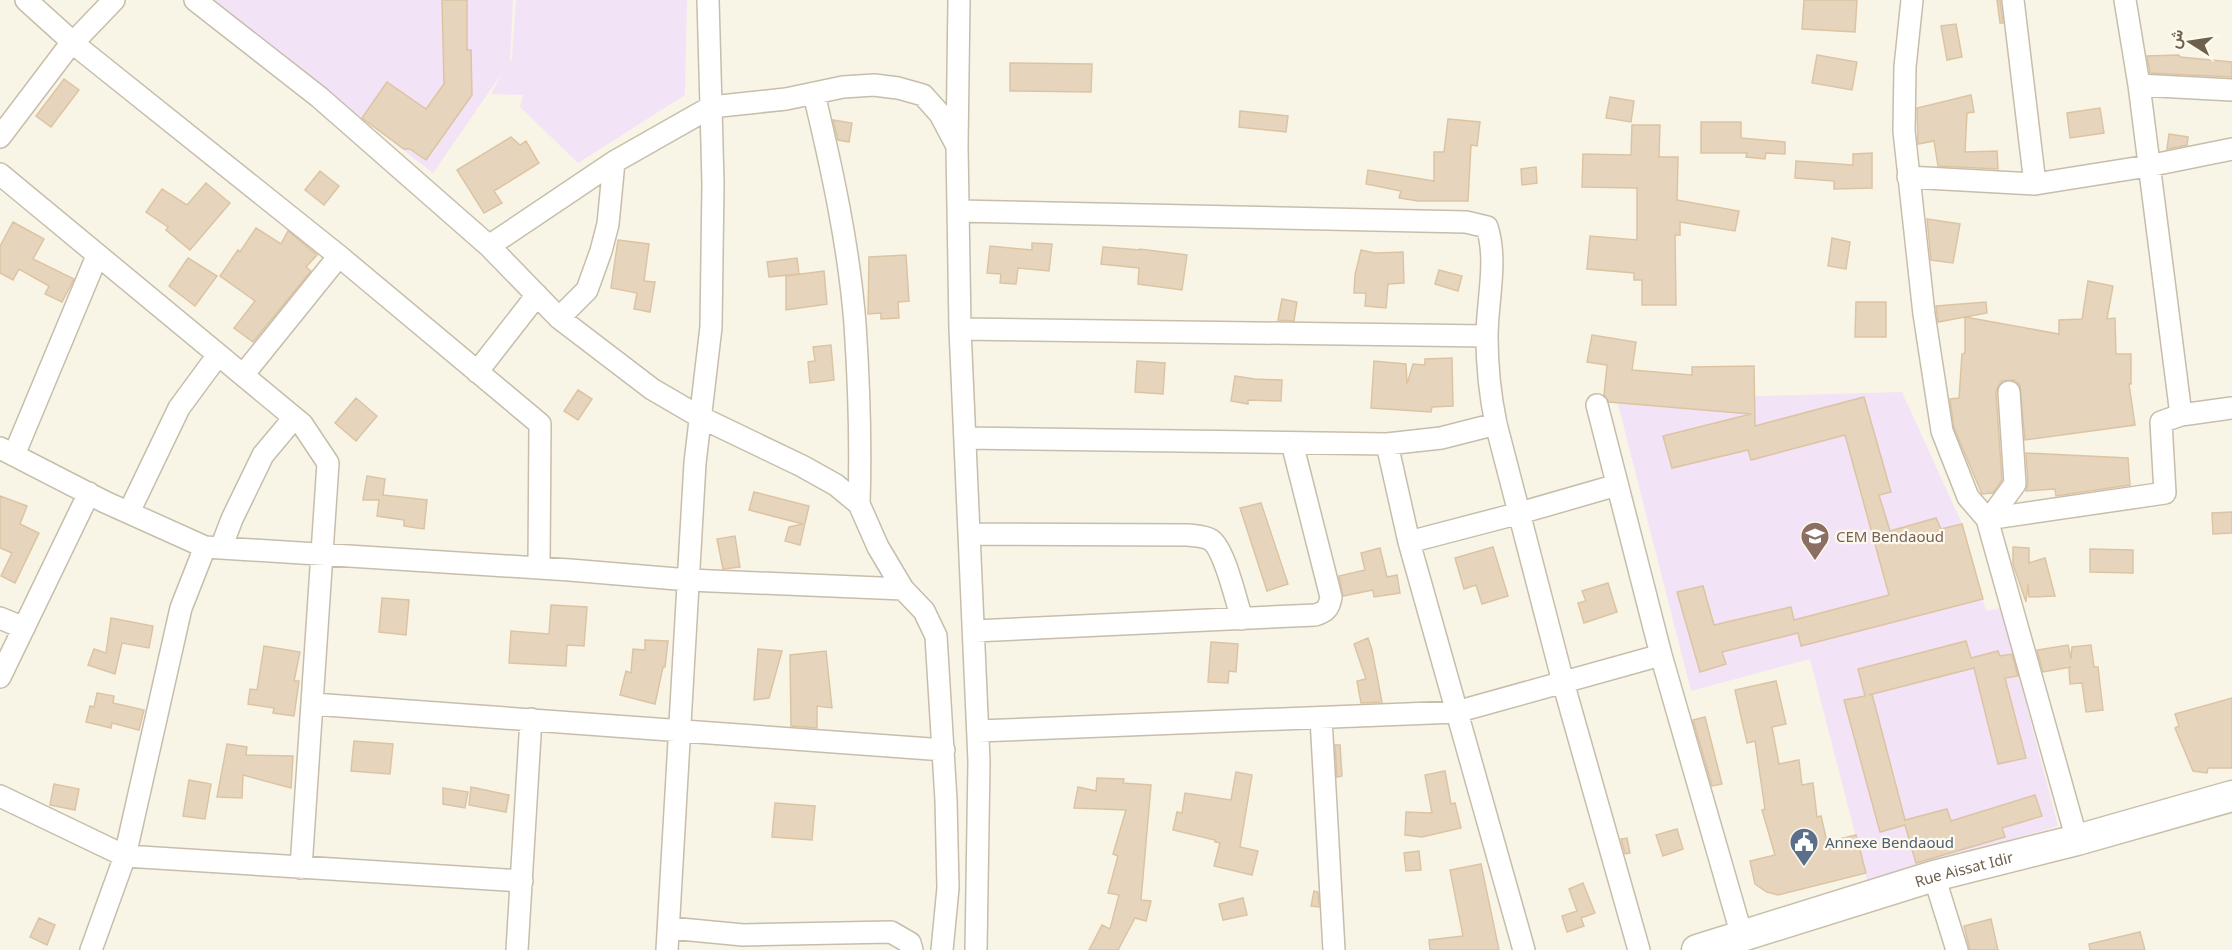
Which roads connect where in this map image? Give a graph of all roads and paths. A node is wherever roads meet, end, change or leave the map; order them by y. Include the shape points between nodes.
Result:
1 (26, 0) edge
2 (114, 0) edge
3 (195, 0) edge
4 (708, 0) edge
5 (959, 0) edge
6 (1912, 0) edge
7 (2013, 0) edge
8 (2125, 0) edge
9 (74, 43) junction
10 (2139, 85) junction
11 (2232, 90) edge
12 (814, 94) junction
13 (711, 107) junction
14 (0, 136) edge
15 (957, 146) junction
16 (2232, 149) edge
17 (614, 162) junction
18 (2148, 166) junction
19 (0, 174) edge
20 (1908, 177) junction
21 (2035, 184) junction
22 (958, 211) junction
23 (489, 246) junction
24 (97, 256) junction
25 (339, 256) junction
26 (537, 295) junction
27 (559, 318) junction
28 (960, 329) junction
29 (1487, 336) junction
30 (218, 355) junction
31 (477, 372) junction
32 (243, 375) junction
33 (2009, 392) dead end
34 (1597, 405) dead end
35 (2232, 408) edge
36 (2181, 415) junction
37 (700, 417) junction
38 (294, 418) junction
39 (1496, 424) junction
40 (965, 438) junction
41 (1293, 443) junction
42 (1387, 444) junction
43 (7, 451) edge
44 (1617, 485) junction
45 (88, 493) junction
46 (859, 504) junction
47 (129, 512) junction
48 (1520, 513) junction
49 (1989, 519) junction
50 (969, 534) junction
51 (1408, 542) junction
52 (213, 547) junction
53 (323, 555) junction
54 (539, 568) junction
55 (689, 580) junction
56 (903, 589) junction
57 (0, 618) edge
58 (1242, 619) junction
59 (24, 628) junction
60 (974, 631) junction
61 (1661, 655) junction
62 (0, 677) edge
63 (1563, 682) junction
64 (313, 704) junction
65 (1456, 712) junction
66 (1321, 718) junction
67 (531, 719) junction
68 (978, 731) junction
69 (681, 732) junction
70 (944, 750) junction
71 (0, 796) edge
72 (2232, 796) edge
73 (2078, 840) junction
74 (125, 856) junction
75 (301, 868) junction
76 (1934, 876) junction
77 (522, 881) junction
78 (669, 928) junction
79 (1742, 936) junction
80 (741, 943) edge
81 (91, 950) edge
82 (517, 950) edge
83 (667, 950) edge
84 (912, 950) edge
85 (942, 950) edge
86 (976, 950) edge
87 (1334, 950) edge
88 (1524, 950) edge
89 (1639, 950) edge
90 (1697, 950) edge
91 (1957, 950) edge

1 - 9 street
2 - 9 street
3 - 23 street via 319,97
4 - 13 street
5 - 15 street
6 - 20 street via 1905,67
7 - 21 street
8 - 10 street
9 - 14 street
9 - 25 street
10 - 11 street
10 - 18 street
12 - 13 street
12 - 15 street via 874,85 923,95 940,114
12 - 46 street via 832,169 855,323
13 - 17 street
13 - 37 street via 711,327
15 - 22 street
16 - 18 street
17 - 23 street
17 - 27 street via 608,224 598,259 587,290
18 - 21 street
18 - 36 street
19 - 24 street
20 - 21 street
20 - 49 street via 1942,432 1968,496
22 - 28 street
22 - 29 street via 1476,223 1487,227 1491,238
23 - 26 street
24 - 30 street
24 - 43 street
25 - 31 street
25 - 32 street
26 - 27 street
26 - 31 street
27 - 37 street via 652,389
28 - 29 street
28 - 40 street
29 - 39 street via 1489,388
30 - 32 street
30 - 47 street via 179,408
31 - 54 street via 540,424
32 - 38 street
33 - 49 street via 2015,484
34 - 44 street
35 - 36 street
36 - 49 street via 2161,422 2165,493
37 - 46 street via 802,466 836,485
37 - 55 street
38 - 52 street via 263,455 232,519
38 - 53 street via 328,463
39 - 42 street via 1441,438
39 - 48 street
40 - 41 street
40 - 50 street
41 - 42 street
41 - 58 street via 1330,591 1329,607 1315,615
42 - 51 street
43 - 45 street
44 - 48 street
44 - 61 street
45 - 47 street
45 - 59 street
46 - 56 street
47 - 52 street
48 - 51 street
48 - 63 street
49 - 73 street
50 - 58 street via 1207,538 1225,566
50 - 60 street
51 - 65 street
52 - 53 street
52 - 74 street via 181,608
53 - 54 street
53 - 64 street
54 - 55 street
55 - 56 street
55 - 69 street
56 - 70 street via 924,611 936,636
57 - 59 street
58 - 60 street
59 - 62 street
60 - 68 street
61 - 63 street
61 - 79 street
63 - 65 street
63 - 89 street
64 - 67 street
64 - 75 street
65 - 66 street
65 - 88 street
66 - 68 street
66 - 87 street
67 - 69 street
67 - 77 street
68 - 86 street
69 - 70 street
69 - 78 street
70 - 85 street via 948,888
71 - 74 street
72 - 73 street, Rue Aissat Idir
73 - 76 street, Rue Aissat Idir
74 - 75 street
74 - 81 street
75 - 77 street
76 - 79 street, Rue Aissat Idir
76 - 91 street
77 - 82 street
78 - 80 street
78 - 83 street
79 - 90 street, Rue Aissat Idir
80 - 84 street via 891,932 910,943

